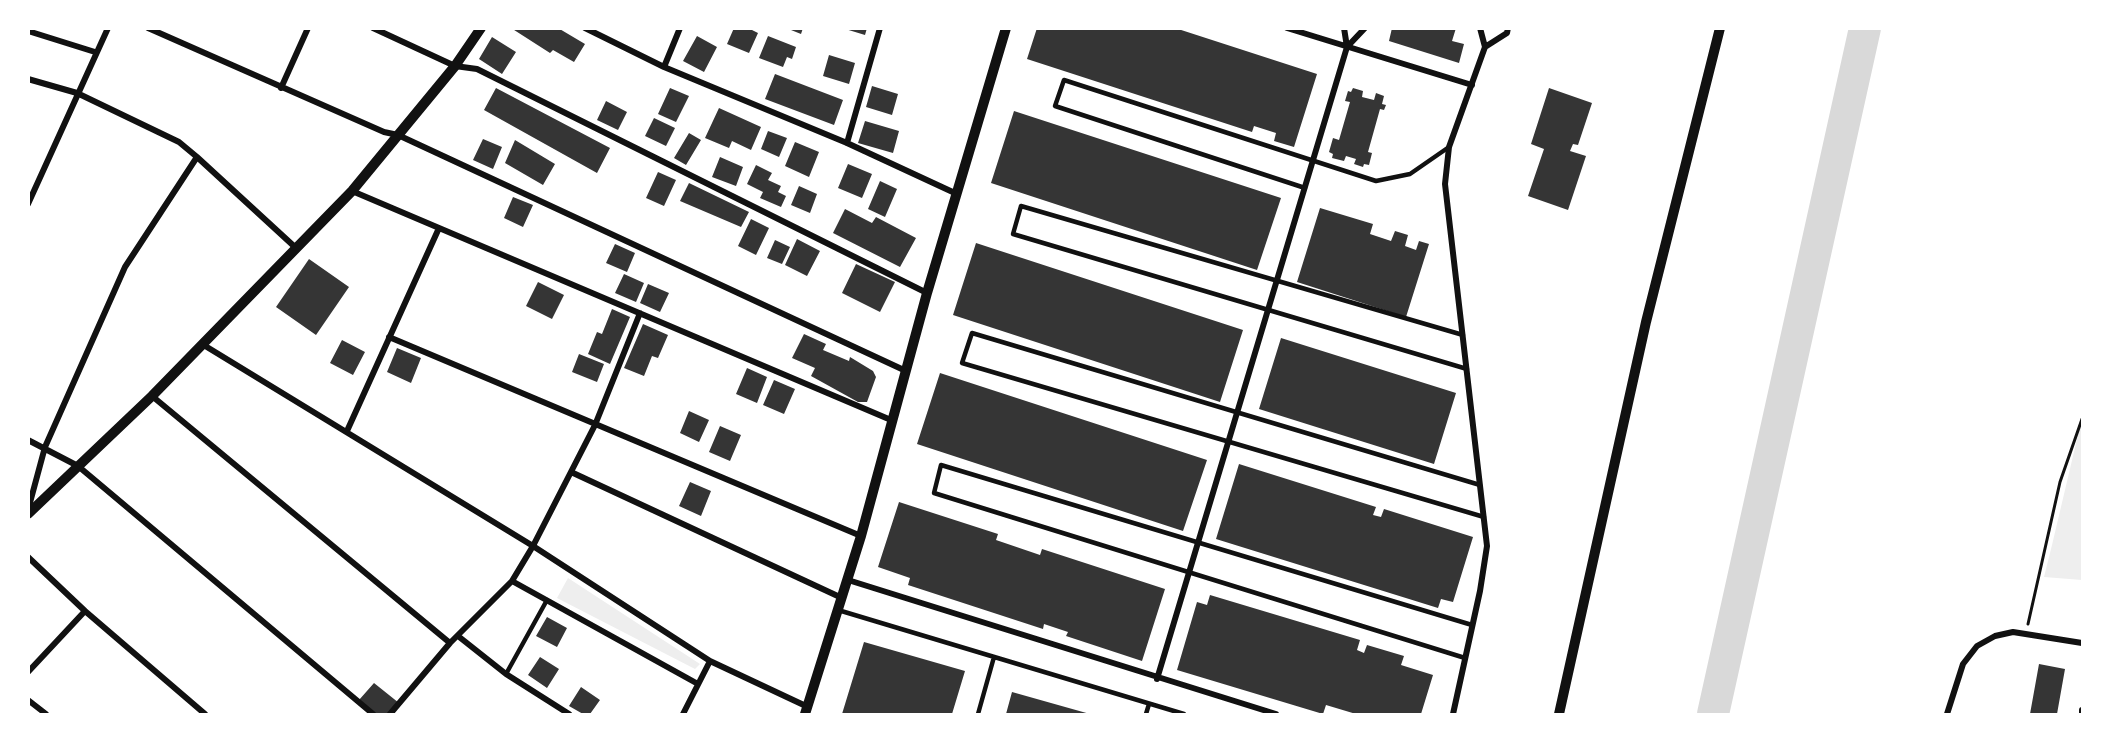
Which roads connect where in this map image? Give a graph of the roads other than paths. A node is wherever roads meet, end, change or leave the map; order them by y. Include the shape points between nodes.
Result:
1 (108, 28) edge
2 (148, 28) edge
3 (308, 28) edge
4 (373, 28) edge
5 (481, 28) edge
6 (585, 28) edge
7 (680, 28) edge
8 (880, 28) edge
9 (1006, 28) edge
10 (1287, 28) edge
11 (1344, 28) edge
12 (1365, 28) edge
13 (1480, 28) edge
14 (1508, 28) edge
15 (1720, 28) edge
16 (28, 31) edge
17 (1347, 47) junction
18 (1485, 47) junction
19 (96, 52) junction
20 (455, 66) junction
21 (664, 67) junction
22 (28, 79) edge
23 (1472, 85) junction
24 (281, 88) junction
25 (77, 93) junction
26 (398, 135) junction
27 (847, 144) junction
28 (1449, 147) junction
29 (197, 157) junction
30 (1314, 160) junction
31 (1305, 188) junction
32 (352, 191) junction
33 (31, 193) edge
34 (958, 194) junction
35 (28, 204) edge
36 (439, 228) junction
37 (296, 248) junction
38 (1277, 281) junction
39 (927, 293) junction
40 (1268, 310) junction
41 (640, 314) junction
42 (1463, 335) junction
43 (389, 338) junction
44 (202, 344) junction
45 (1467, 369) junction
46 (906, 371) junction
47 (152, 396) junction
48 (1238, 412) junction
49 (891, 420) junction
50 (595, 425) junction
51 (346, 431) junction
52 (28, 440) edge
53 (1228, 442) junction
54 (45, 447) junction
55 (78, 466) junction
56 (571, 472) junction
57 (1480, 485) junction
58 (28, 512) edge
59 (1484, 518) junction
60 (861, 536) junction
61 (1198, 542) junction
62 (533, 546) junction
63 (28, 558) edge
64 (1190, 572) junction
65 (848, 580) junction
66 (512, 581) junction
67 (842, 598) junction
68 (547, 600) junction
69 (838, 610) junction
70 (85, 611) junction
71 (1472, 625) junction
72 (458, 636) junction
73 (450, 643) junction
74 (2082, 643) edge
75 (994, 657) junction
76 (1465, 658) junction
77 (710, 661) junction
78 (28, 672) edge
79 (506, 674) junction
80 (1157, 679) junction
81 (698, 684) junction
82 (28, 700) edge
83 (1149, 704) junction
84 (806, 711) edge
85 (46, 714) edge
86 (205, 714) edge
87 (374, 714) edge
88 (390, 714) edge
89 (569, 714) edge
90 (683, 714) edge
91 (978, 714) edge
92 (1146, 714) edge
93 (1184, 714) edge
94 (1276, 714) edge
95 (1453, 714) edge
96 (1558, 714) edge
97 (1947, 714) edge

1 - 19 street
2 - 24 street
3 - 24 street
4 - 20 street
5 - 20 street
6 - 21 street
7 - 21 street
8 - 27 street
9 - 34 street
10 - 17 street
11 - 17 street
12 - 17 street
13 - 18 street
14 - 18 street via 1507,33
15 - 96 street via 1646,322
16 - 19 street
17 - 23 street
17 - 30 street
18 - 23 street
19 - 25 street
20 - 26 street
20 - 39 street via 477,69
21 - 27 street
22 - 25 street
23 - 28 street
24 - 26 street
25 - 29 street via 179,142
25 - 33 street
26 - 32 street
26 - 46 street
27 - 34 street
28 - 30 lane via 1410,174 1385,181
28 - 42 street via 1445,184
29 - 37 street
29 - 54 street via 124,267
30 - 31 street
30 - 31 lane via 1064,80 1055,106
31 - 38 street
32 - 36 street
32 - 37 street
33 - 35 street
34 - 39 street
36 - 41 street
36 - 43 street
37 - 44 street
38 - 40 street
38 - 40 lane via 1021,206 1013,234
38 - 42 lane
39 - 46 street
40 - 45 lane
40 - 48 street
41 - 49 street
41 - 50 street
42 - 45 street
43 - 50 street
43 - 51 street
44 - 47 street
44 - 51 street
45 - 57 street
46 - 49 street
47 - 55 street
47 - 73 street
48 - 53 street
48 - 53 lane via 972,333 962,363
48 - 57 lane
49 - 60 street
50 - 56 street
50 - 60 street
51 - 62 street
52 - 54 street
53 - 59 lane
53 - 61 street
54 - 55 street
54 - 58 street
55 - 58 street
55 - 87 street
56 - 62 street
56 - 67 street
57 - 59 street
59 - 71 street via 1487,546
60 - 65 street
61 - 64 street
61 - 64 lane via 941,465 934,493
61 - 71 lane
62 - 66 street
62 - 77 street
63 - 70 street
64 - 76 lane
64 - 80 street
65 - 67 street
65 - 80 street
66 - 68 street
66 - 72 street
67 - 69 street
68 - 79 lane
68 - 81 street
69 - 75 lane
69 - 84 street
70 - 78 street
70 - 86 street
71 - 76 street
72 - 73 street
72 - 79 street
73 - 88 street
74 - 97 street via 2013,632 1995,636 1977,646 1963,664
75 - 83 lane
75 - 91 lane
76 - 95 street
77 - 81 street
77 - 84 street
79 - 89 street
80 - 94 street
81 - 90 street
82 - 85 street
83 - 92 lane
83 - 93 lane

